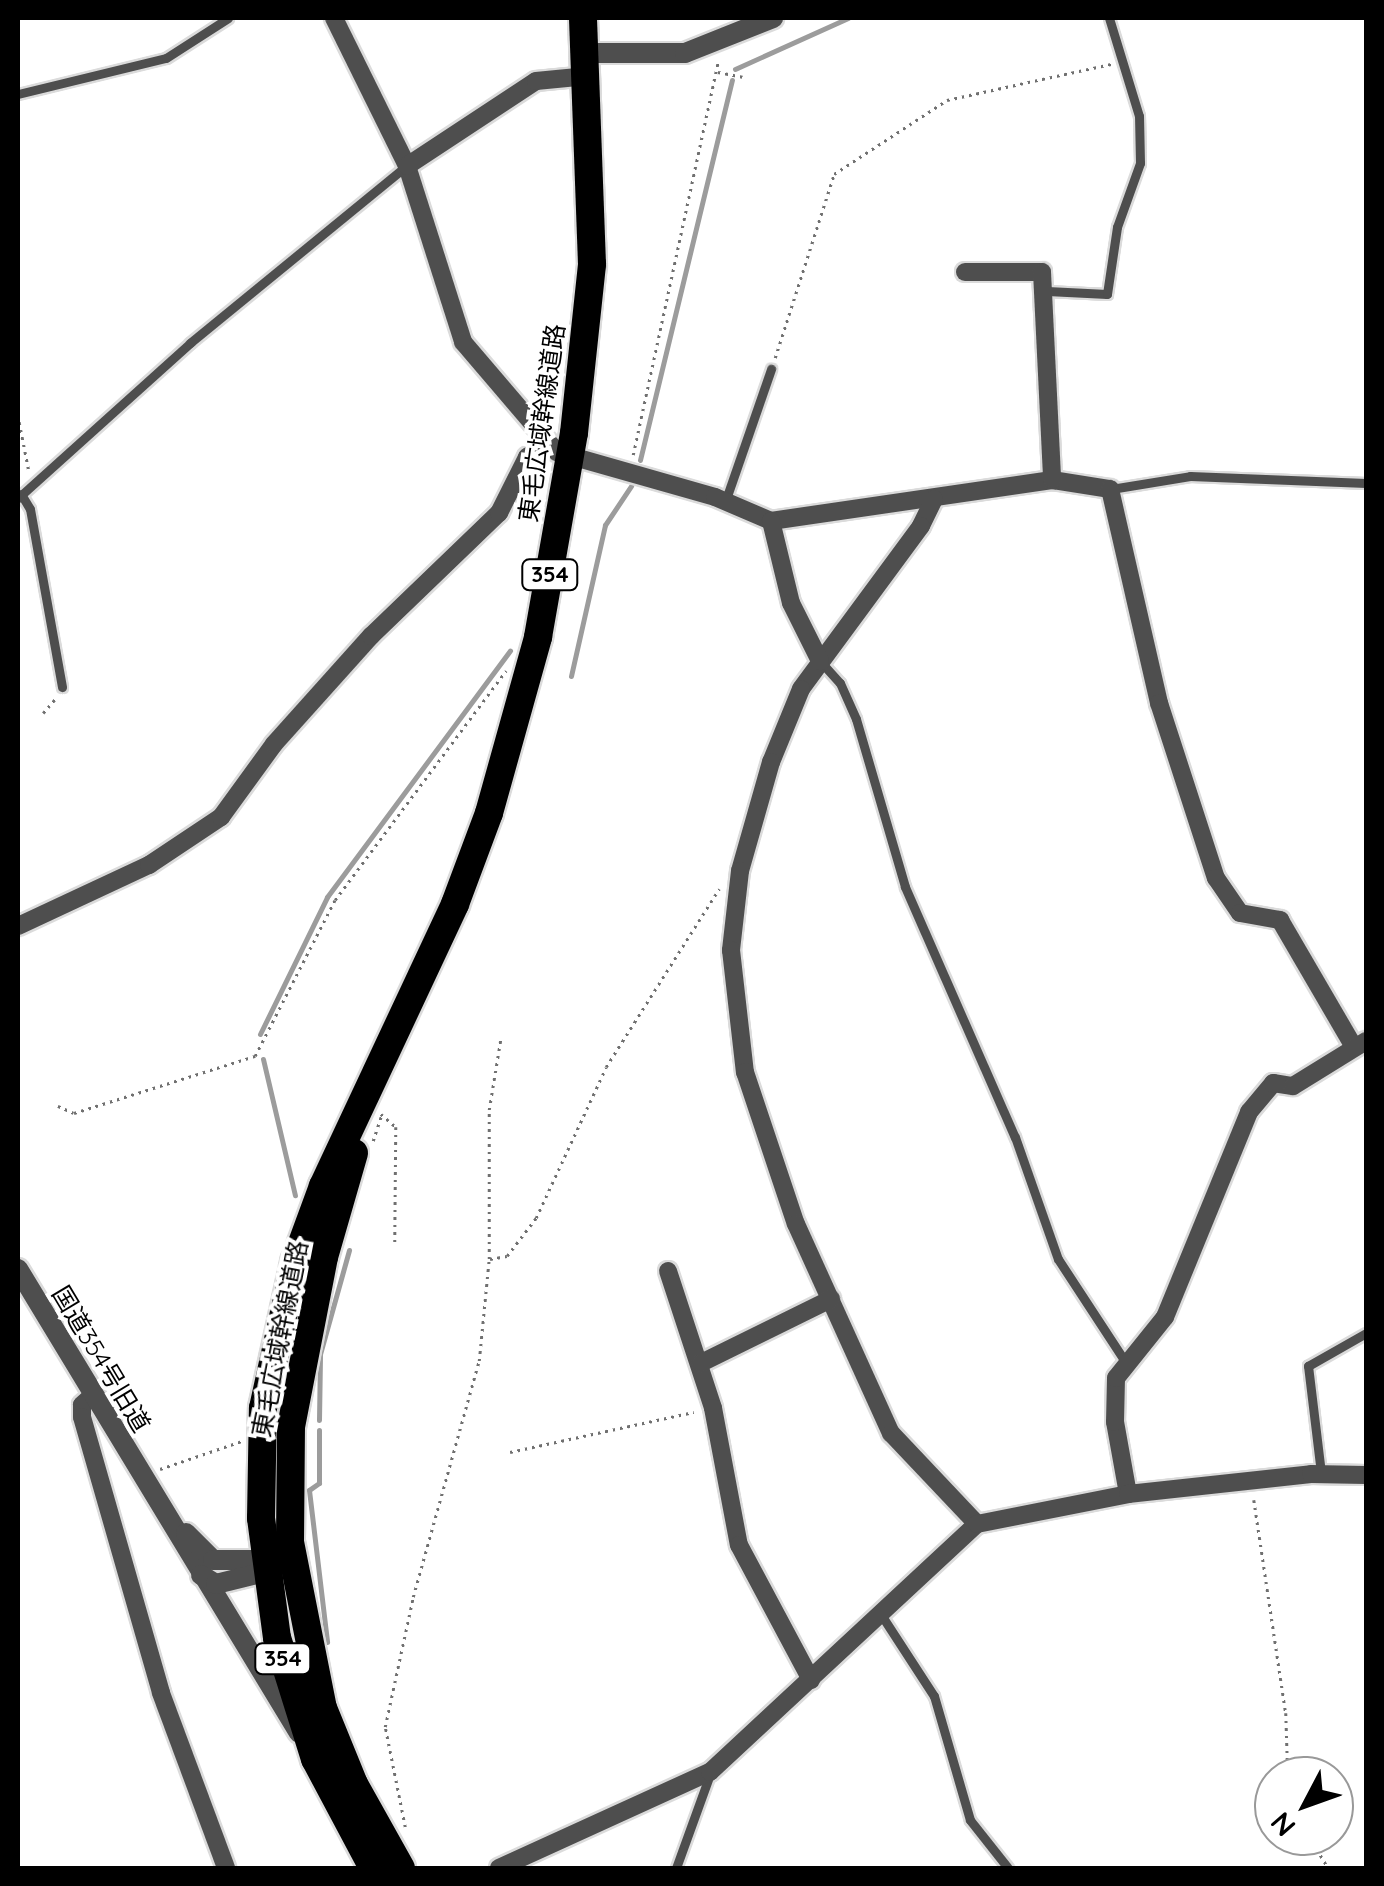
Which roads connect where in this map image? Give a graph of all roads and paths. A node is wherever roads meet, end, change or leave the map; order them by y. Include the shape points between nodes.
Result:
1 (228, 18) edge
2 (334, 18) edge
3 (583, 18) edge
4 (774, 18) edge
5 (1110, 18) edge
6 (716, 40) junction
7 (1122, 61) junction
8 (588, 64) junction
9 (716, 71) junction
10 (743, 78) dead end
11 (18, 94) edge
12 (407, 166) junction
13 (965, 272) dead end
14 (1047, 291) junction
15 (772, 368) joint
16 (18, 415) edge
17 (558, 450) junction
18 (628, 474) junction
19 (1052, 480) junction
20 (33, 482) junction
21 (1366, 483) edge
22 (1110, 489) junction
23 (19, 496) edge
24 (934, 499) junction
25 (725, 502) junction
26 (770, 522) junction
27 (532, 660) junction
28 (820, 661) junction
29 (62, 687) joint
30 (43, 713) dead end
31 (740, 871) junction
32 (18, 926) edge
33 (501, 1037) dead end
34 (1360, 1044) edge
35 (366, 1104) junction
36 (58, 1106) dead end
37 (395, 1245) dead end
38 (489, 1259) junction
39 (18, 1269) edge
40 (668, 1272) dead end
41 (831, 1299) junction
42 (1366, 1333) edge
43 (1126, 1362) junction
44 (700, 1363) junction
45 (94, 1395) junction
46 (713, 1408) junction
47 (262, 1433) junction
48 (510, 1452) dead end
49 (1320, 1474) junction
50 (1366, 1475) edge
51 (142, 1476) junction
52 (1251, 1480) junction
53 (1128, 1494) junction
54 (977, 1524) junction
55 (265, 1564) junction
56 (293, 1564) junction
57 (200, 1575) junction
58 (880, 1614) junction
59 (811, 1680) junction
60 (1287, 1756) edge
61 (315, 1759) junction
62 (710, 1772) junction
63 (407, 1834) dead end
64 (226, 1868) edge
65 (373, 1868) edge
66 (400, 1868) edge
67 (499, 1868) edge
68 (676, 1868) edge
69 (1008, 1868) edge

1 - 11 lane via 166,58
2 - 12 street
3 - 8 highway, 東毛広域幹線道路 / 354
4 - 6 street
5 - 7 lane
6 - 8 street via 685,52
6 - 9 path
7 - 14 lane via 1143,147 1117,227 1107,294
7 - 15 path via 947,100 834,174
8 - 12 street via 536,81
8 - 17 highway, 東毛広域幹線道路 / 354 via 592,264
9 - 10 path
9 - 18 path
12 - 17 street via 462,342
12 - 20 lane
13 - 14 street via 1042,272
14 - 19 street
15 - 25 lane
16 - 20 path
17 - 18 street
17 - 27 highway, 東毛広域幹線道路 / 354
17 - 32 street via 527,456 499,513 371,636 274,744 221,818 149,865
18 - 25 street
19 - 22 street
19 - 24 street
20 - 23 lane
21 - 22 lane via 1190,476
22 - 34 street via 1159,702 1216,878 1240,913 1284,924
23 - 29 lane via 30,509
24 - 26 street
24 - 28 street via 922,526
25 - 26 street
26 - 28 street via 791,603
27 - 35 highway, 東毛広域幹線道路 / 354 via 489,813
27 - 36 path via 501,674 335,900 255,1056 74,1112
28 - 31 street via 771,762
28 - 43 lane via 840,683 856,719 905,887 1002,1106 1058,1259
29 - 30 path
31 - 38 path via 727,877 606,1068 536,1218 506,1256
31 - 41 street via 731,950 744,1072 796,1224
33 - 38 path via 489,1110
34 - 43 street via 1293,1086 1272,1083 1257,1099 1178,1291
35 - 37 path via 396,1127
35 - 47 highway, 東毛広域幹線道路 / 354 via 323,1186 295,1262 277,1325
35 - 56 highway, 東毛広域幹線道路 / 354 via 324,1257 291,1426
38 - 63 path via 472,1395 413,1597 386,1727
39 - 45 street, 国道354号旧道
40 - 44 street
41 - 44 street
41 - 54 street via 891,1432
42 - 49 lane via 1308,1366
43 - 53 street via 1113,1404
44 - 46 street
45 - 51 street, 国道354号旧道
45 - 64 street via 82,1405 82,1417 161,1693
46 - 48 path
46 - 59 street via 738,1545
47 - 51 path
47 - 55 highway, 東毛広域幹線道路 / 354
49 - 50 street
49 - 52 street
51 - 55 street, 国道354号旧道 via 202,1553
51 - 57 street, 国道354号旧道
52 - 53 street
52 - 60 path
53 - 54 street
54 - 58 street
55 - 56 street, 国道354号旧道
55 - 57 street, 国道354号旧道 via 216,1584
55 - 61 highway, 東毛広域幹線道路 / 354 via 289,1684
56 - 66 highway, 東毛広域幹線道路 / 354 via 323,1708 354,1784
57 - 61 street
58 - 59 street
58 - 69 lane via 934,1696 970,1820
59 - 62 street
61 - 65 highway, 東毛広域幹線道路 / 354
62 - 67 street
62 - 68 lane

